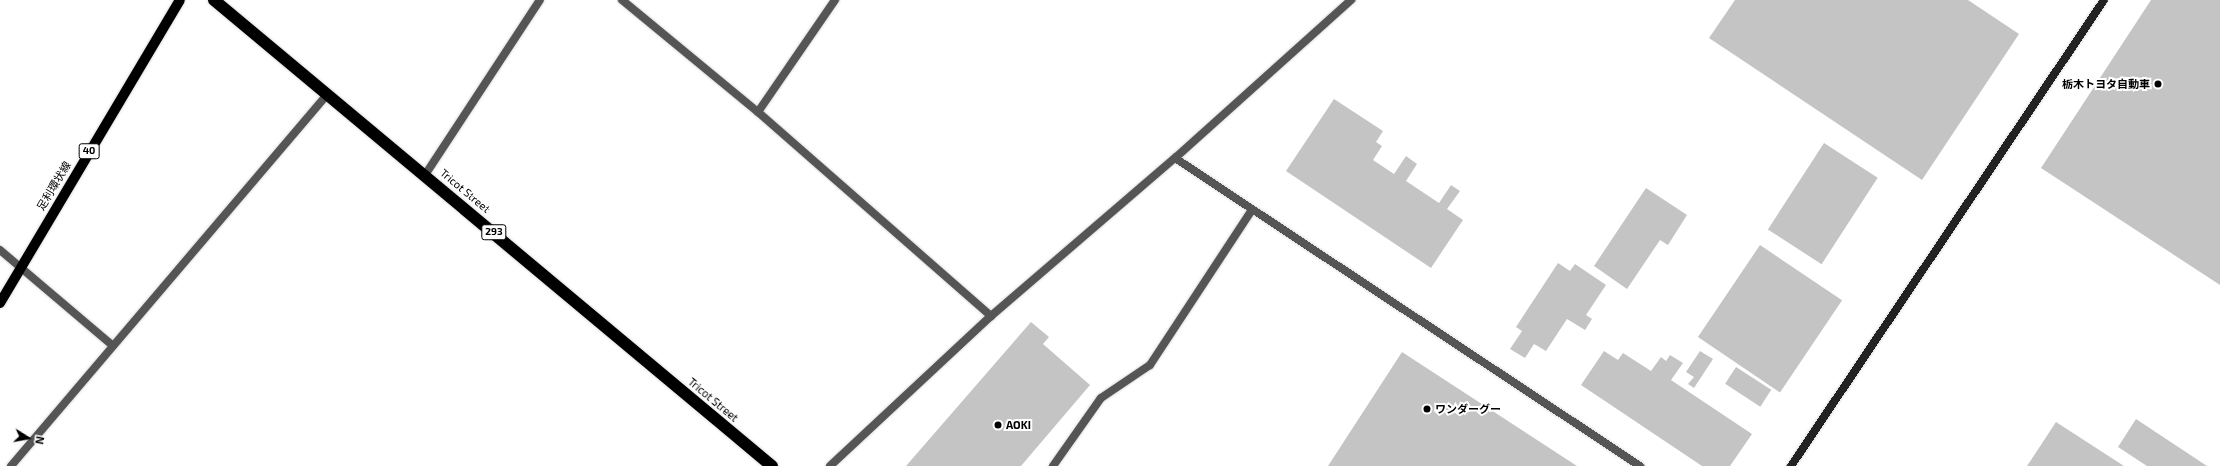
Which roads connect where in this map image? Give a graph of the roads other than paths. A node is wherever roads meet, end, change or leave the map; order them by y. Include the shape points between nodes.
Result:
1 (180, 0) edge
2 (214, 0) edge
3 (540, 0) edge
4 (622, 0) edge
5 (835, 0) edge
6 (1351, 0) edge
7 (2104, 0) edge
8 (328, 94) junction
9 (758, 112) junction
10 (1175, 158) junction
11 (425, 175) junction
12 (1252, 210) junction
13 (0, 250) edge
14 (20, 267) junction
15 (0, 303) edge
16 (991, 316) junction
17 (113, 346) junction
18 (11, 466) edge
19 (772, 466) edge
20 (830, 466) edge
21 (1053, 466) edge
22 (1640, 466) edge
23 (1791, 466) edge

1 - 14 main road, 足利環状線 / 40
2 - 8 highway, Tricot Street / 293
3 - 11 street
4 - 9 street
5 - 9 street
6 - 10 street
7 - 23 street
8 - 11 highway, Tricot Street / 293
8 - 17 street
9 - 16 street
10 - 12 street
10 - 16 street
11 - 19 highway, Tricot Street / 293
12 - 21 street via 1150,365 1101,398
12 - 22 street
13 - 14 street
14 - 15 main road, 足利環状線 / 40
14 - 17 street
16 - 20 street
17 - 18 street

